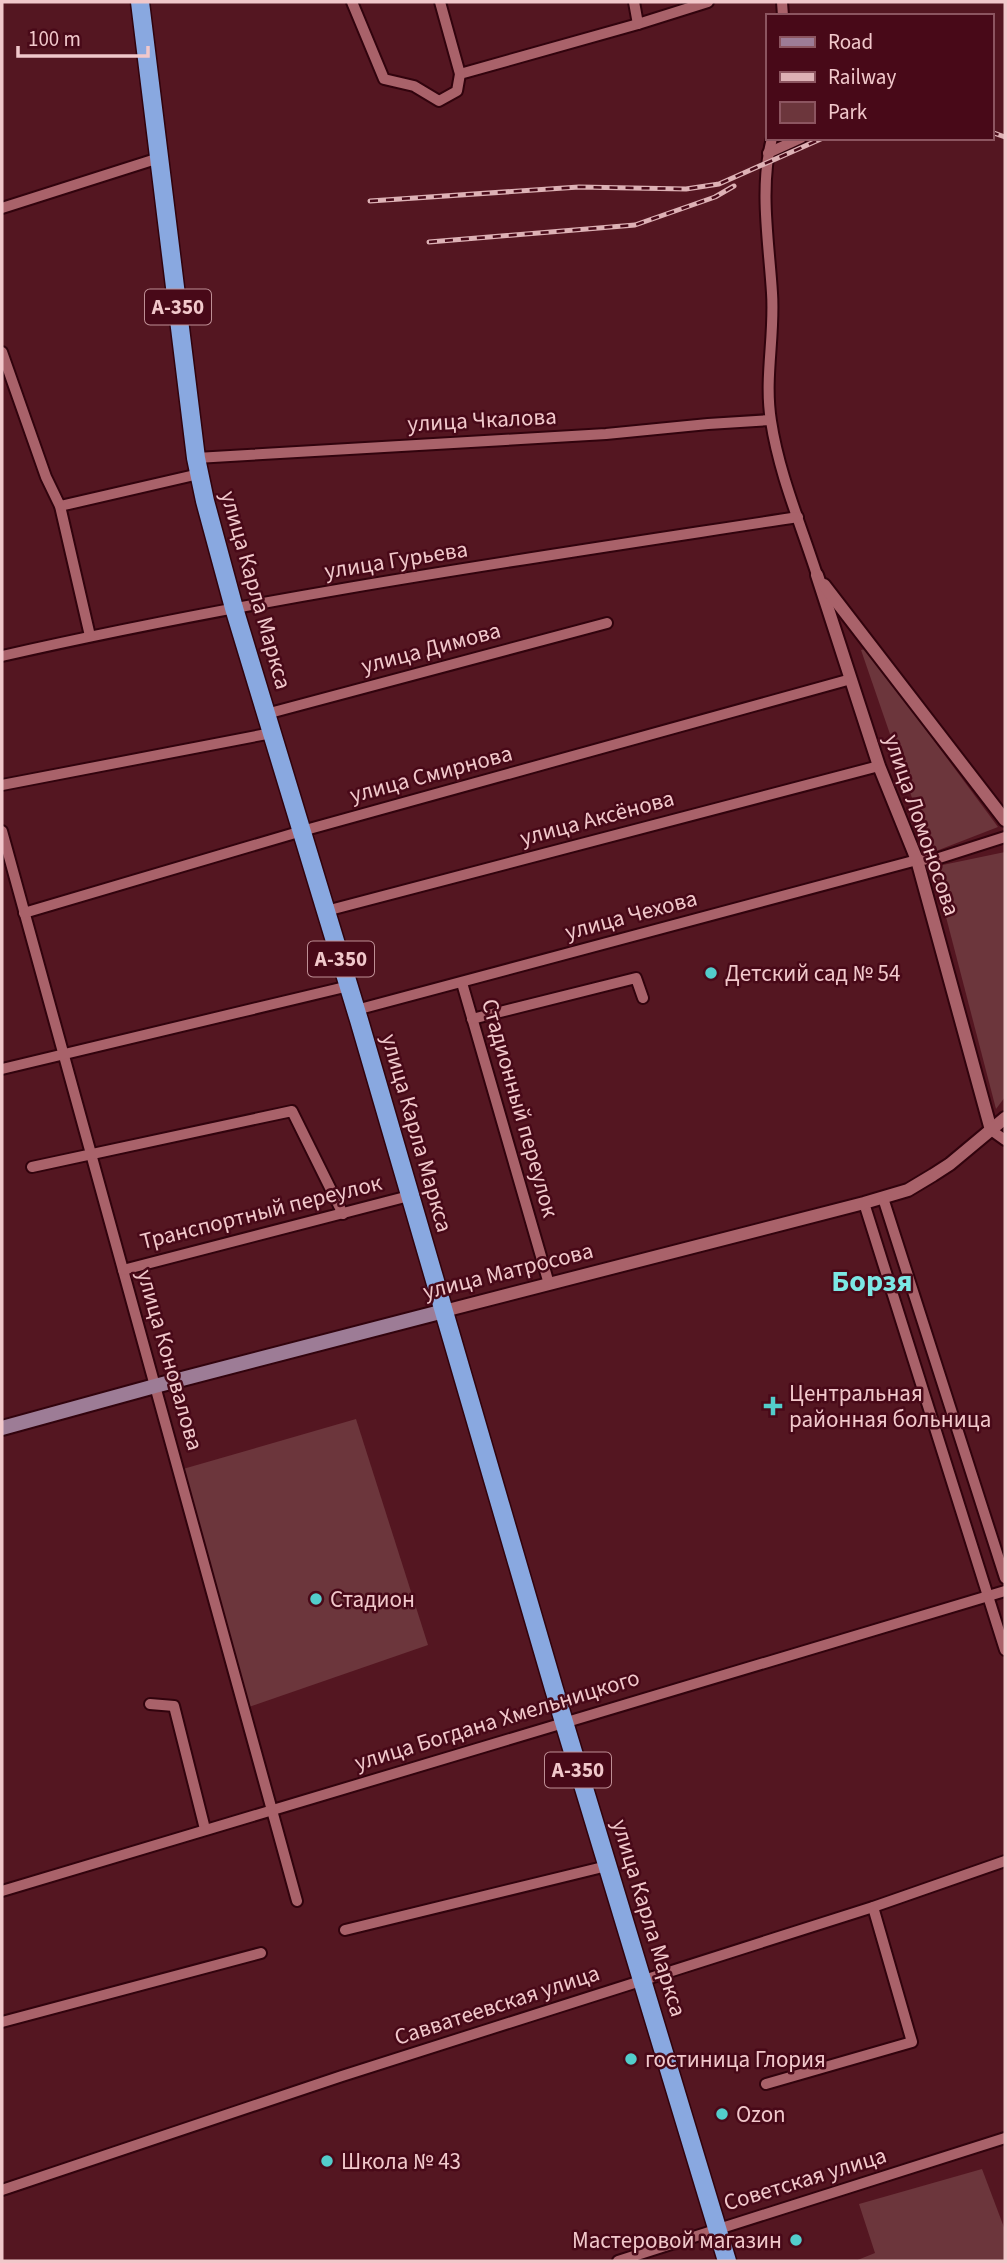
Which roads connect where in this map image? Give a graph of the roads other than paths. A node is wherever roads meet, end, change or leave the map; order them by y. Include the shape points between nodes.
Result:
1 (141, 2) edge
2 (352, 2) edge
3 (440, 2) edge
4 (634, 2) edge
5 (708, 2) edge
6 (638, 24) junction
7 (460, 74) junction
8 (771, 140) edge
9 (797, 140) edge
10 (768, 153) junction
11 (159, 158) junction
12 (2, 208) edge
13 (2, 352) edge
14 (771, 421) junction
15 (197, 466) junction
16 (60, 506) junction
17 (798, 517) junction
18 (817, 575) junction
19 (234, 608) junction
20 (607, 623) dead end
21 (90, 636) junction
22 (2, 656) edge
23 (851, 679) junction
24 (266, 714) junction
25 (272, 733) junction
26 (879, 766) junction
27 (2, 785) edge
28 (1005, 820) edge
29 (2, 831) edge
30 (302, 831) junction
31 (1005, 837) edge
32 (917, 860) junction
33 (326, 911) junction
34 (24, 913) junction
35 (462, 983) junction
36 (349, 986) junction
37 (643, 998) dead end
38 (356, 1010) junction
39 (472, 1019) junction
40 (63, 1054) junction
41 (2, 1069) edge
42 (1005, 1118) edge
43 (991, 1130) junction
44 (1005, 1140) edge
45 (91, 1153) junction
46 (32, 1167) dead end
47 (409, 1196) junction
48 (883, 1198) junction
49 (864, 1203) junction
50 (343, 1214) junction
51 (123, 1270) junction
52 (549, 1284) junction
53 (444, 1311) junction
54 (155, 1386) junction
55 (2, 1429) edge
56 (1005, 1578) edge
57 (1005, 1591) edge
58 (989, 1596) junction
59 (1005, 1650) edge
60 (150, 1704) dead end
61 (564, 1722) junction
62 (273, 1809) junction
63 (205, 1829) junction
64 (1005, 1861) edge
65 (607, 1866) junction
66 (2, 1891) edge
67 (297, 1902) dead end
68 (873, 1907) junction
69 (345, 1930) dead end
70 (261, 1953) dead end
71 (642, 1981) junction
72 (2, 2022) edge
73 (766, 2084) dead end
74 (1005, 2138) edge
75 (2, 2190) edge
76 (718, 2228) junction
77 (618, 2261) edge
78 (727, 2261) edge

1 - 11 highway, улица Карла Маркса / А-350
2 - 7 street via 384,79 414,86 439,101 457,91
3 - 7 street
4 - 6 street
5 - 6 street
6 - 7 street
8 - 10 street, улица Ломоносова
9 - 10 street
10 - 14 street, улица Ломоносова
11 - 12 street
11 - 15 highway, улица Карла Маркса / А-350
13 - 16 street
14 - 15 street, улица Чкалова
14 - 17 street, улица Ломоносова
15 - 16 street, улица Чкалова
15 - 19 highway, улица Карла Маркса / А-350
16 - 21 street
17 - 18 street, улица Ломоносова
17 - 19 street, улица Гурьева
18 - 23 street, улица Ломоносова
18 - 28 street, улица Ломоносова
19 - 21 street, улица Гурьева
19 - 24 highway, улица Карла Маркса / А-350
20 - 24 street, улица Димова
21 - 22 street, улица Гурьева
23 - 26 street, улица Ломоносова
23 - 30 street, улица Смирнова
24 - 25 highway, улица Карла Маркса / А-350
25 - 27 street
25 - 30 highway, улица Карла Маркса / А-350
26 - 32 street, улица Ломоносова
26 - 33 street, улица Аксёнова
29 - 34 street, улица Коновалова
30 - 33 highway, улица Карла Маркса / А-350
30 - 34 street, улица Смирнова
31 - 32 street, улица Чехова via 936,859
32 - 35 street, улица Чехова
32 - 43 street, улица Ломоносова
33 - 36 highway, улица Карла Маркса / А-350
34 - 40 street, улица Коновалова
35 - 38 street, улица Чехова
35 - 39 street, Стадионный переулок
36 - 38 highway, улица Карла Маркса / А-350
36 - 40 street
37 - 39 street via 636,978
38 - 47 highway, улица Карла Маркса / А-350
39 - 52 street, Стадионный переулок
40 - 41 street
40 - 45 street, улица Коновалова
42 - 43 street, улица Матросова
43 - 44 street
43 - 48 street, улица Матросова via 933,1175
45 - 46 street
45 - 50 street via 292,1111
45 - 51 street, улица Коновалова
47 - 50 street, Транспортный переулок
47 - 53 highway, улица Карла Маркса / А-350
48 - 49 street, улица Матросова
48 - 56 street
49 - 52 street, улица Матросова
49 - 58 street
50 - 51 street, Транспортный переулок
51 - 54 street, улица Коновалова
52 - 53 street, улица Матросова
53 - 54 main road, улица Матросова
53 - 61 highway, улица Карла Маркса / А-350
54 - 55 main road, улица Матросова
54 - 62 street, улица Коновалова
57 - 58 street, улица Богдана Хмельницкого
58 - 59 street
58 - 61 street, улица Богдана Хмельницкого
60 - 63 street via 174,1706
61 - 62 street, улица Богдана Хмельницкого
61 - 65 highway, улица Карла Маркса / А-350
62 - 63 street, улица Богдана Хмельницкого
62 - 67 street, улица Коновалова
63 - 66 street, улица Богдана Хмельницкого
64 - 68 street, Савватеевская улица
65 - 69 street
65 - 71 highway, улица Карла Маркса / А-350
68 - 71 street, Савватеевская улица
68 - 73 street via 912,2042
70 - 72 street
71 - 75 street, Савватеевская улица
71 - 76 highway, улица Карла Маркса / А-350
74 - 76 street, Советская улица
76 - 77 street, Советская улица
76 - 78 highway, улица Карла Маркса / А-350

